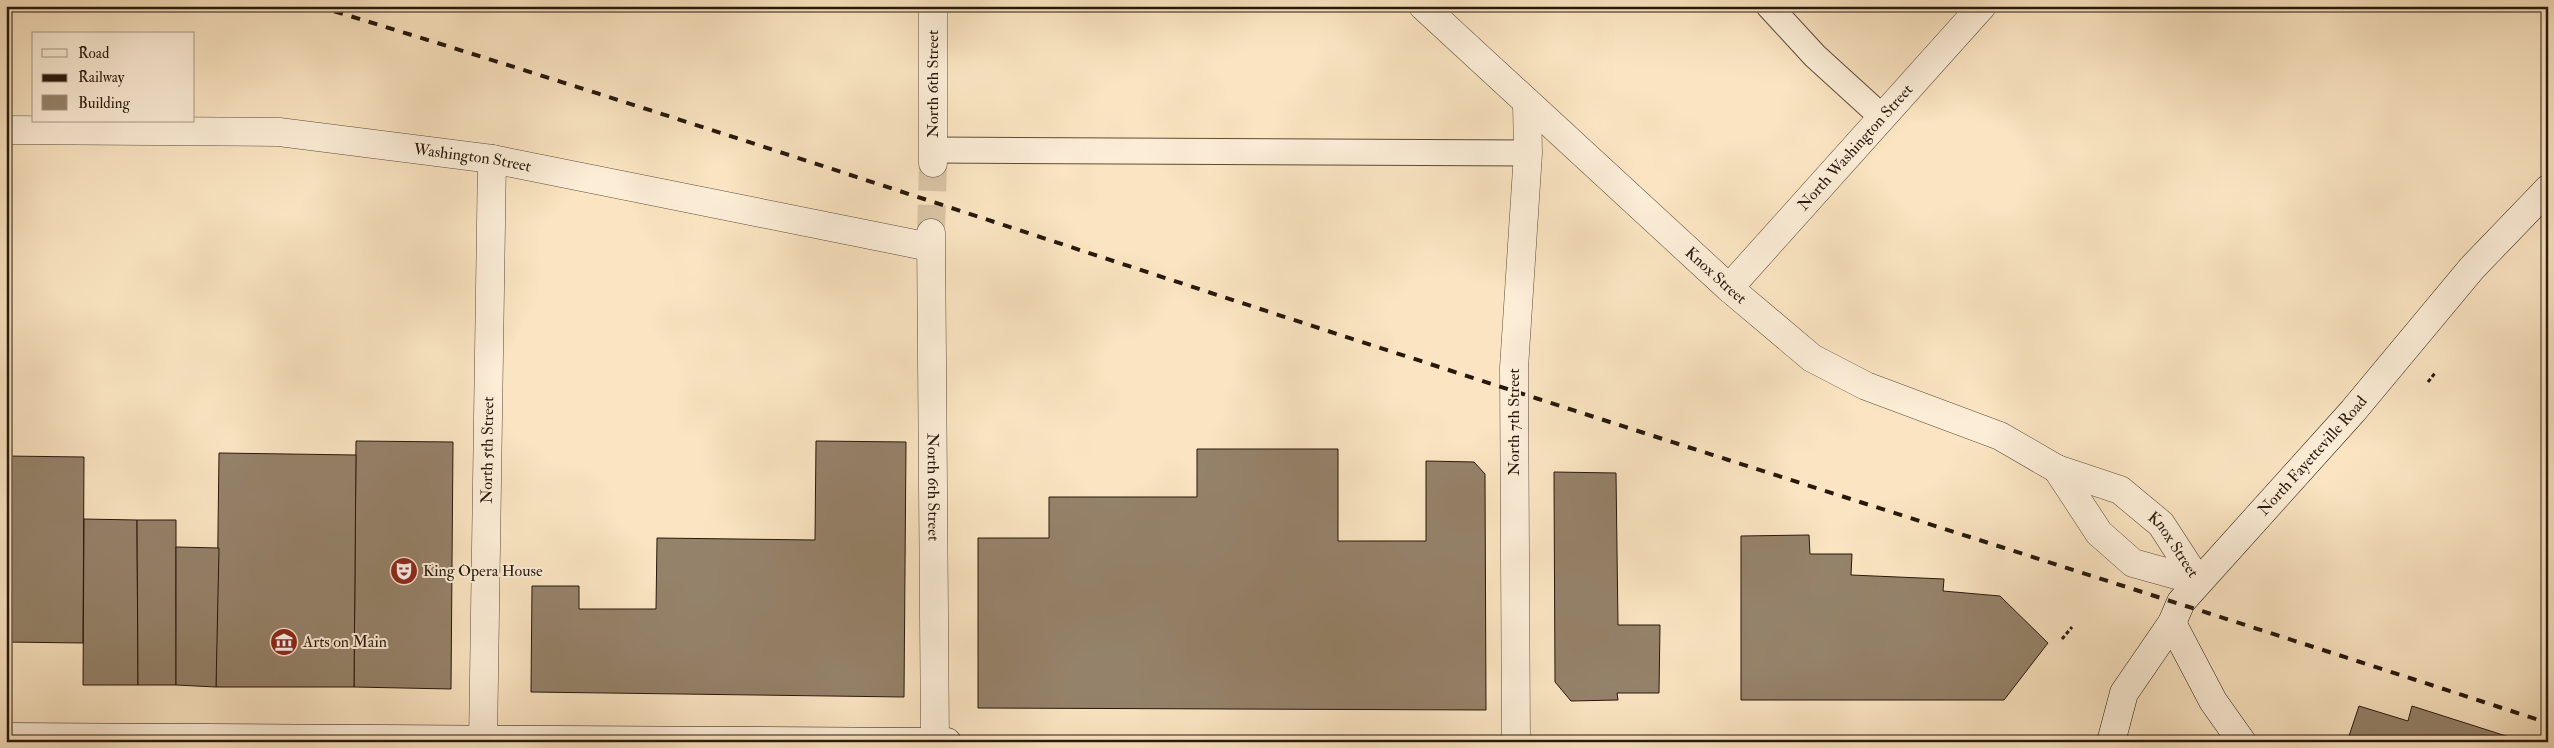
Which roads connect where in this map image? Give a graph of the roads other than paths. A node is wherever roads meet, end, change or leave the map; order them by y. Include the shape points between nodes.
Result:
1 (933, 6) edge
2 (1423, 6) edge
3 (1769, 6) edge
4 (1982, 6) edge
5 (1528, 103) junction
6 (1882, 117) junction
7 (6, 130) edge
8 (1528, 153) junction
9 (933, 156) joint
10 (492, 159) junction
11 (2548, 189) edge
12 (930, 240) joint
13 (1729, 288) junction
14 (2057, 469) junction
15 (2198, 582) junction
16 (2172, 623) junction
17 (6, 737) edge
18 (483, 740) edge
19 (935, 742) edge
20 (947, 742) edge
21 (1516, 742) edge
22 (2111, 742) edge
23 (2242, 742) edge

1 - 9 street, North 6th Street
2 - 5 street, Knox Street
3 - 6 lane via 1815,56
4 - 6 street, North Washington Street
5 - 8 street, North 7th Street
5 - 13 street, Knox Street
6 - 13 street, North Washington Street
7 - 10 street, Washington Street via 278,132
8 - 9 lane
8 - 21 street, North 7th Street via 1514,368
10 - 12 street, Washington Street
10 - 18 street, North 5th Street
11 - 15 street, North Fayetteville Road via 2472,268 2353,411
12 - 19 street, North 6th Street
13 - 14 street, Knox Street via 1812,358 1866,386 2000,436
14 - 15 street, Knox Street via 2120,490 2161,524
14 - 15 street, Knox Street via 2099,533 2133,563
15 - 16 street, North Fayetteville Road via 2181,602
16 - 22 street, North Fayetteville Road via 2124,693
16 - 23 street via 2213,701
17 - 18 street
18 - 19 street
19 - 20 street

